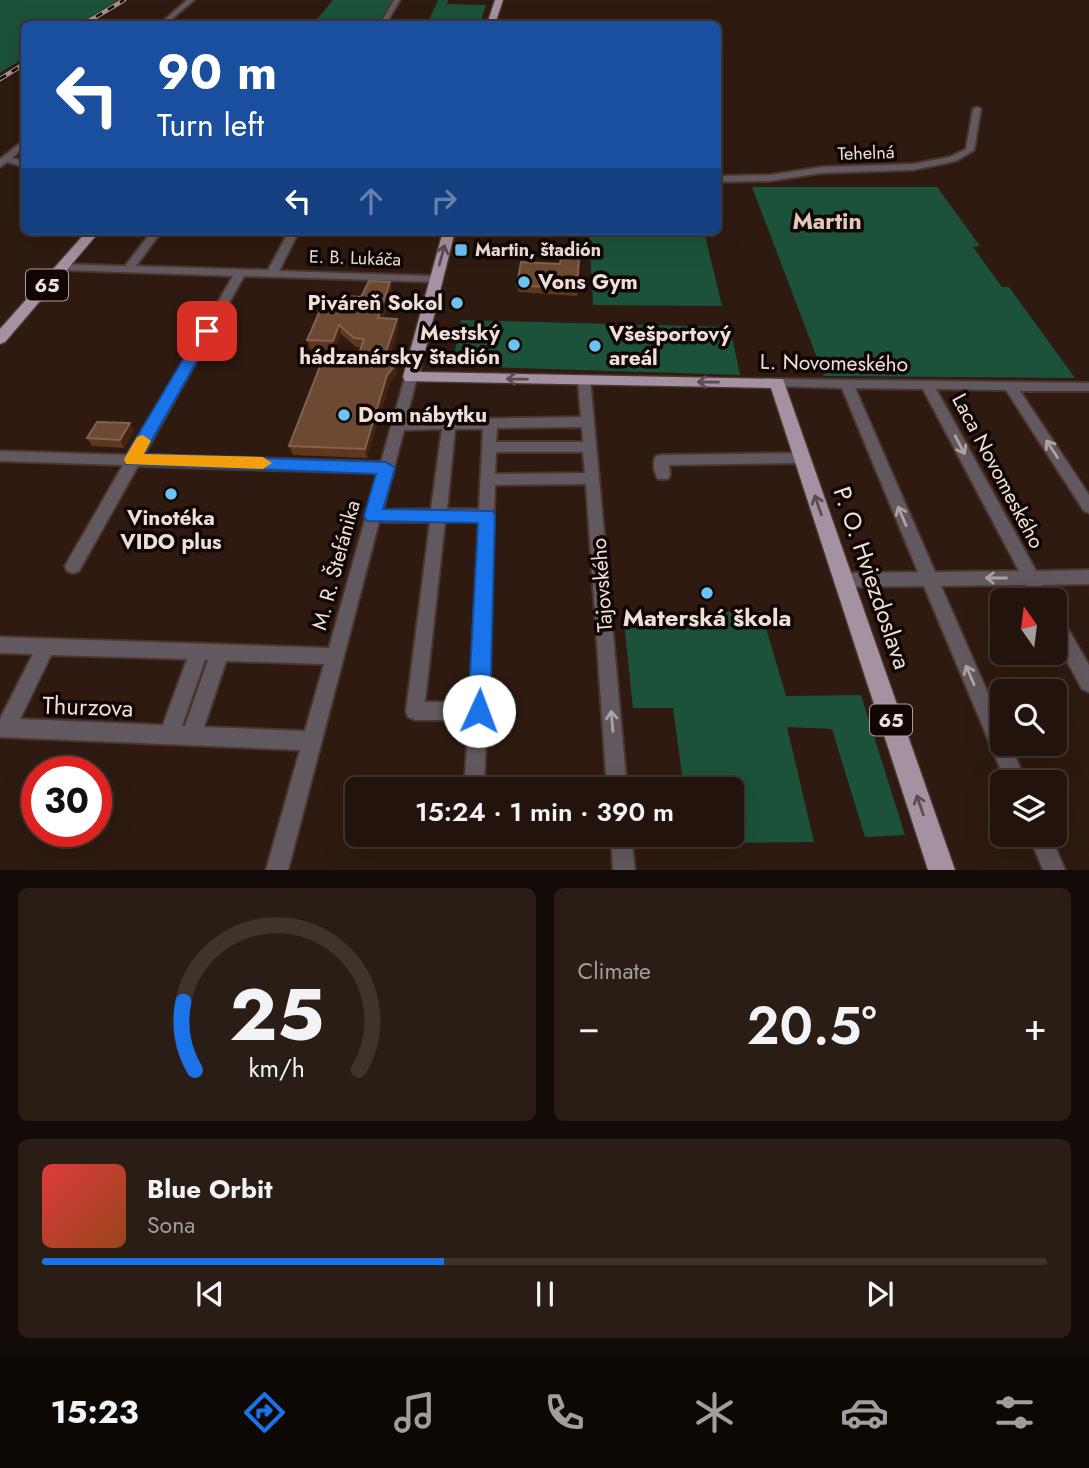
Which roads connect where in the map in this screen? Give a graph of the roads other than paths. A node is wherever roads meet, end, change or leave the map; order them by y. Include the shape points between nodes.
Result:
1 (191, 0) edge
2 (397, 0) edge
3 (499, 0) edge
4 (166, 21) edge
5 (385, 21) edge
6 (492, 21) edge
7 (977, 109) dead end
8 (21, 145) edge
9 (21, 157) edge
10 (2, 161) edge
11 (21, 164) edge
12 (721, 179) edge
13 (91, 235) edge
14 (154, 235) edge
15 (291, 235) edge
16 (448, 235) edge
17 (63, 267) junction
18 (128, 269) junction
19 (241, 272) junction
20 (272, 273) junction
21 (436, 279) junction
22 (0, 340) edge
23 (411, 377) junction
24 (585, 380) junction
25 (776, 383) junction
26 (847, 385) junction
27 (927, 385) junction
28 (1010, 386) junction
29 (1089, 387) edge
30 (588, 422) junction
31 (398, 425) junction
32 (449, 425) junction
33 (490, 425) junction
34 (490, 447) junction
35 (590, 447) junction
36 (0, 456) edge
37 (802, 458) junction
38 (132, 459) junction
39 (386, 468) junction
40 (663, 475) dead end
41 (593, 478) junction
42 (488, 480) junction
43 (1089, 507) edge
44 (373, 516) junction
45 (436, 516) junction
46 (487, 516) junction
47 (73, 566) dead end
48 (1089, 577) edge
49 (1031, 578) junction
50 (843, 579) junction
51 (928, 579) junction
52 (1036, 588) edge
53 (0, 645) edge
54 (1068, 645) edge
55 (46, 646) junction
56 (199, 651) junction
57 (220, 652) junction
58 (336, 656) junction
59 (1089, 683) edge
60 (479, 711) junction
61 (2, 728) edge
62 (169, 735) junction
63 (191, 736) junction
64 (313, 741) junction
65 (1011, 770) edge
66 (475, 777) edge
67 (616, 777) edge
68 (622, 847) edge
69 (1044, 847) edge
70 (277, 870) edge
71 (624, 870) edge
72 (942, 870) edge
73 (1054, 870) edge

1 - 4 street
2 - 5 street
3 - 6 main road
7 - 12 street, Tehelná via 970,150 953,159 912,167
8 - 10 street
9 - 10 street
10 - 11 street
13 - 17 main road, 65
14 - 18 street
15 - 20 street, E. B. Lukáča
21 -> 16 main road, M. R. Štefánika
17 - 18 street, E. B. Lukáča
17 - 22 main road, 65
18 - 19 street, E. B. Lukáča
19 - 20 street, E. B. Lukáča
19 - 38 street
20 - 21 street, E. B. Lukáča
21 - 23 main road, M. R. Štefánika
24 -> 23 main road, L. Novomeského
23 - 31 street, M. R. Štefánika
25 -> 24 main road, L. Novomeského
24 - 30 street, Tajovského
25 - 26 street, L. Novomeského
25 - 37 main road, P. O. Hviezdoslava / 65
26 - 27 street, L. Novomeského
51 -> 26 street
27 - 28 street, L. Novomeského
27 -> 49 street, Laca Novomeského
28 - 29 street, L. Novomeského
43 -> 28 street
30 - 33 street
30 - 35 street, Tajovského
31 - 32 street
31 - 39 street, M. R. Štefánika
32 - 33 street
32 - 45 street
33 - 34 street
34 - 35 street
34 - 42 street
35 - 41 street, Tajovského
36 - 38 street
37 - 40 street via 661,460
50 -> 37 main road, P. O. Hviezdoslava / 65
38 - 39 street
38 - 47 street
39 - 44 street, M. R. Štefánika
41 - 42 street
67 -> 41 street, Tajovského
42 - 46 street
44 - 45 street
44 - 58 street, M. R. Štefánika
45 - 46 street
45 - 60 street via 415,712
46 - 60 street
48 - 49 street
49 -> 51 street
49 - 52 street, Laca Novomeského
50 - 51 street
72 -> 50 main road, P. O. Hviezdoslava / 65
65 -> 51 street
53 - 55 street
54 - 59 street
55 - 56 street
55 - 61 street, Thurzova
56 - 57 street
56 - 62 street
57 - 58 street
57 - 63 street
58 - 64 street, M. R. Štefánika
60 - 66 street
61 - 62 street, Thurzova
62 - 63 street, Thurzova
63 - 64 street, Thurzova
64 - 70 street, M. R. Štefánika
68 - 71 street
69 - 73 street

